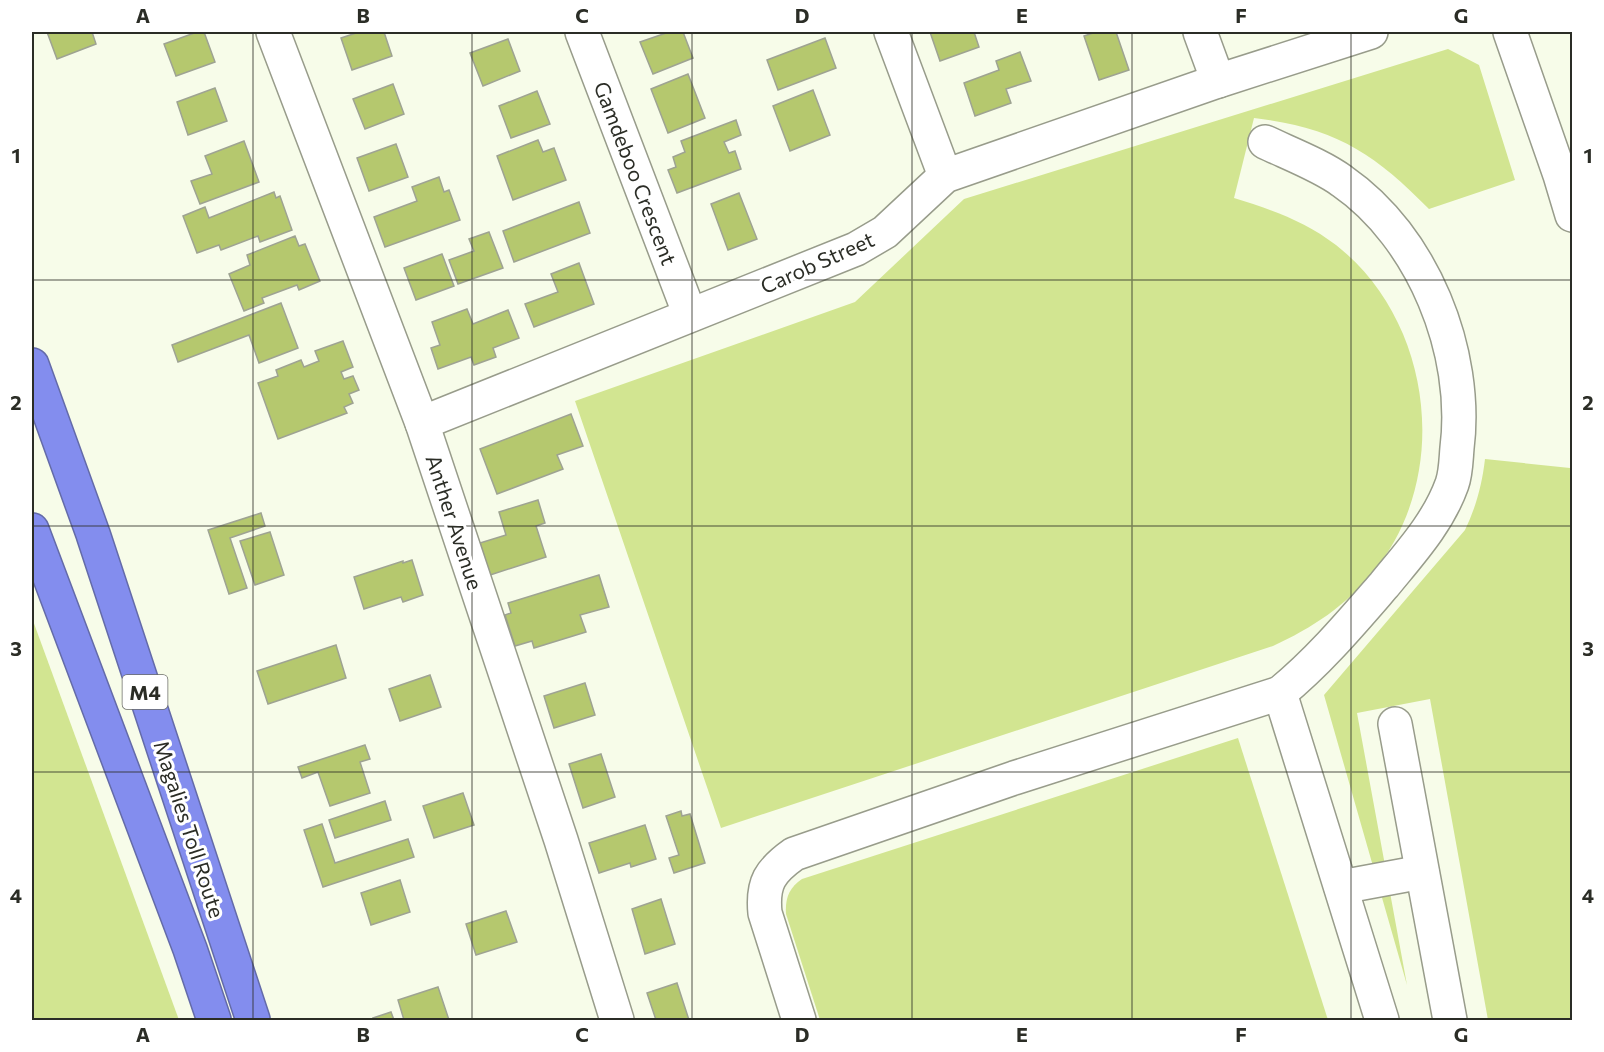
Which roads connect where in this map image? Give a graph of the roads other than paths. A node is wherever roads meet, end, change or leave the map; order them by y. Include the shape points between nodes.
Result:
1 (273, 32) edge
2 (582, 32) edge
3 (891, 32) edge
4 (1200, 32) edge
5 (1371, 32) edge
6 (1510, 32) edge
7 (1218, 81) junction
8 (1265, 142) dead end
9 (1566, 173) edge
10 (945, 176) junction
11 (1572, 215) edge
12 (690, 315) junction
13 (32, 365) edge
14 (422, 423) junction
15 (32, 530) edge
16 (1280, 693) junction
17 (1395, 724) dead end
18 (1422, 872) junction
19 (1341, 887) junction
20 (214, 1020) edge
21 (253, 1020) edge
22 (617, 1020) edge
23 (799, 1020) edge
24 (1382, 1020) edge
25 (1450, 1020) edge

1 - 14 street, Anther Avenue
2 - 12 street, Gamdeboo Crescent
3 - 10 street
4 - 7 street
5 - 7 street, Carob Street
6 - 9 street
7 - 10 street, Carob Street
8 - 16 street via 1342,180 1383,216 1408,250 1428,284 1453,351 1461,421 1453,482 1424,537 1308,670
9 - 11 street
10 - 12 street, Carob Street via 885,232 856,249
12 - 14 street, Carob Street
13 - 21 highway, Magalies Toll Route / M4 via 93,534
14 - 22 street, Anther Avenue
15 - 20 highway, Magalies Toll Route / M4
16 - 19 street
16 - 23 street via 794,854 766,882 764,899 771,936
17 - 18 street
18 - 19 street
18 - 25 street
19 - 24 street

